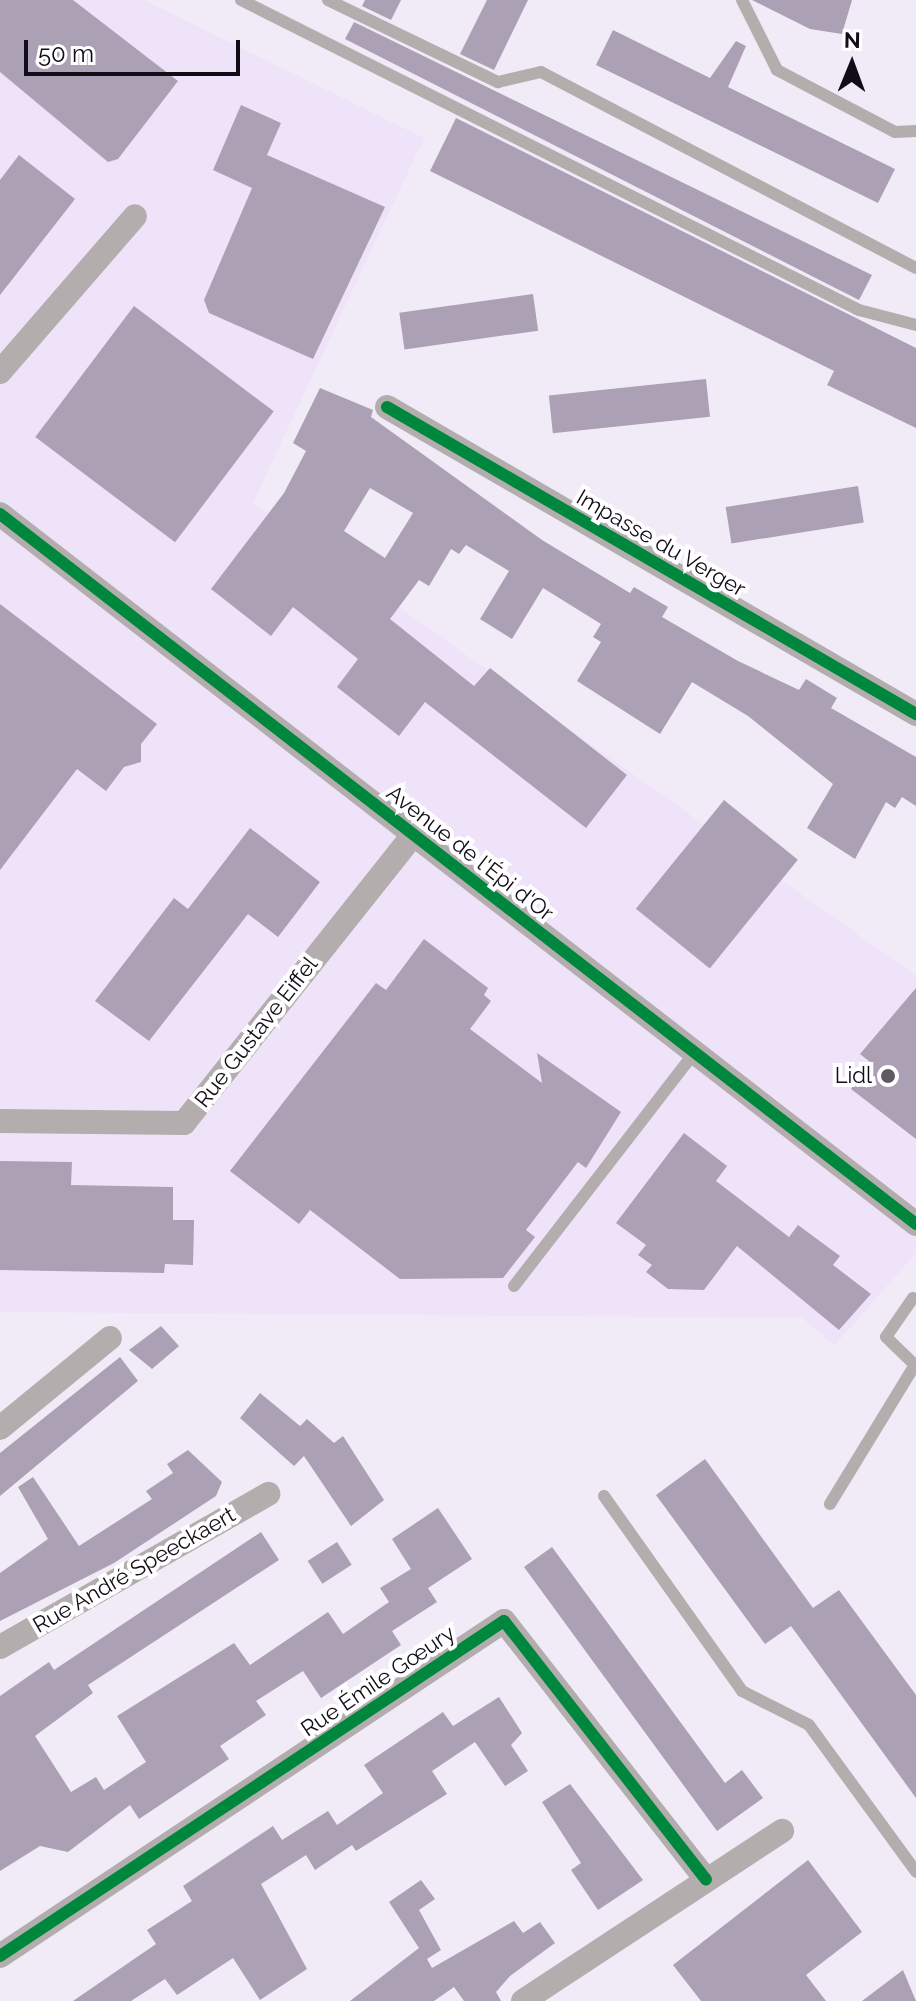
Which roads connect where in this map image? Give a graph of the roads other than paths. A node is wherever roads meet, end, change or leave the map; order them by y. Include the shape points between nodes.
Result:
1 (241, 0) edge
2 (328, 0) edge
3 (742, 0) edge
4 (916, 131) edge
5 (135, 216) dead end
6 (916, 268) edge
7 (916, 325) edge
8 (0, 372) edge
9 (387, 407) dead end
10 (0, 514) edge
11 (916, 714) edge
12 (413, 835) junction
13 (695, 1052) junction
14 (0, 1121) edge
15 (916, 1224) edge
16 (514, 1286) dead end
17 (913, 1298) dead end
18 (110, 1338) dead end
19 (915, 1366) edge
20 (0, 1428) edge
21 (268, 1494) dead end
22 (604, 1496) dead end
23 (830, 1504) dead end
24 (0, 1647) edge
25 (782, 1831) dead end
26 (916, 1872) edge
27 (706, 1880) junction
28 (0, 1956) edge
29 (523, 2001) edge

1 - 7 lane via 859,310
2 - 6 lane via 498,82 541,72
3 - 4 lane via 777,70 895,132
5 - 8 street
9 - 11 street, Impasse du Verger
10 - 12 street, Avenue de l'Épi d'Or
12 - 13 street, Avenue de l'Épi d'Or
12 - 14 street, Rue Gustave Eiffel via 184,1123
13 - 15 street, Avenue de l'Épi d'Or
13 - 16 lane
17 - 19 lane via 886,1337
18 - 20 street
19 - 23 lane
21 - 24 street, Rue André Speeckaert
22 - 26 lane via 742,1691 809,1725
25 - 27 street
27 - 28 street, Rue Émile Gœury via 504,1621
27 - 29 street

